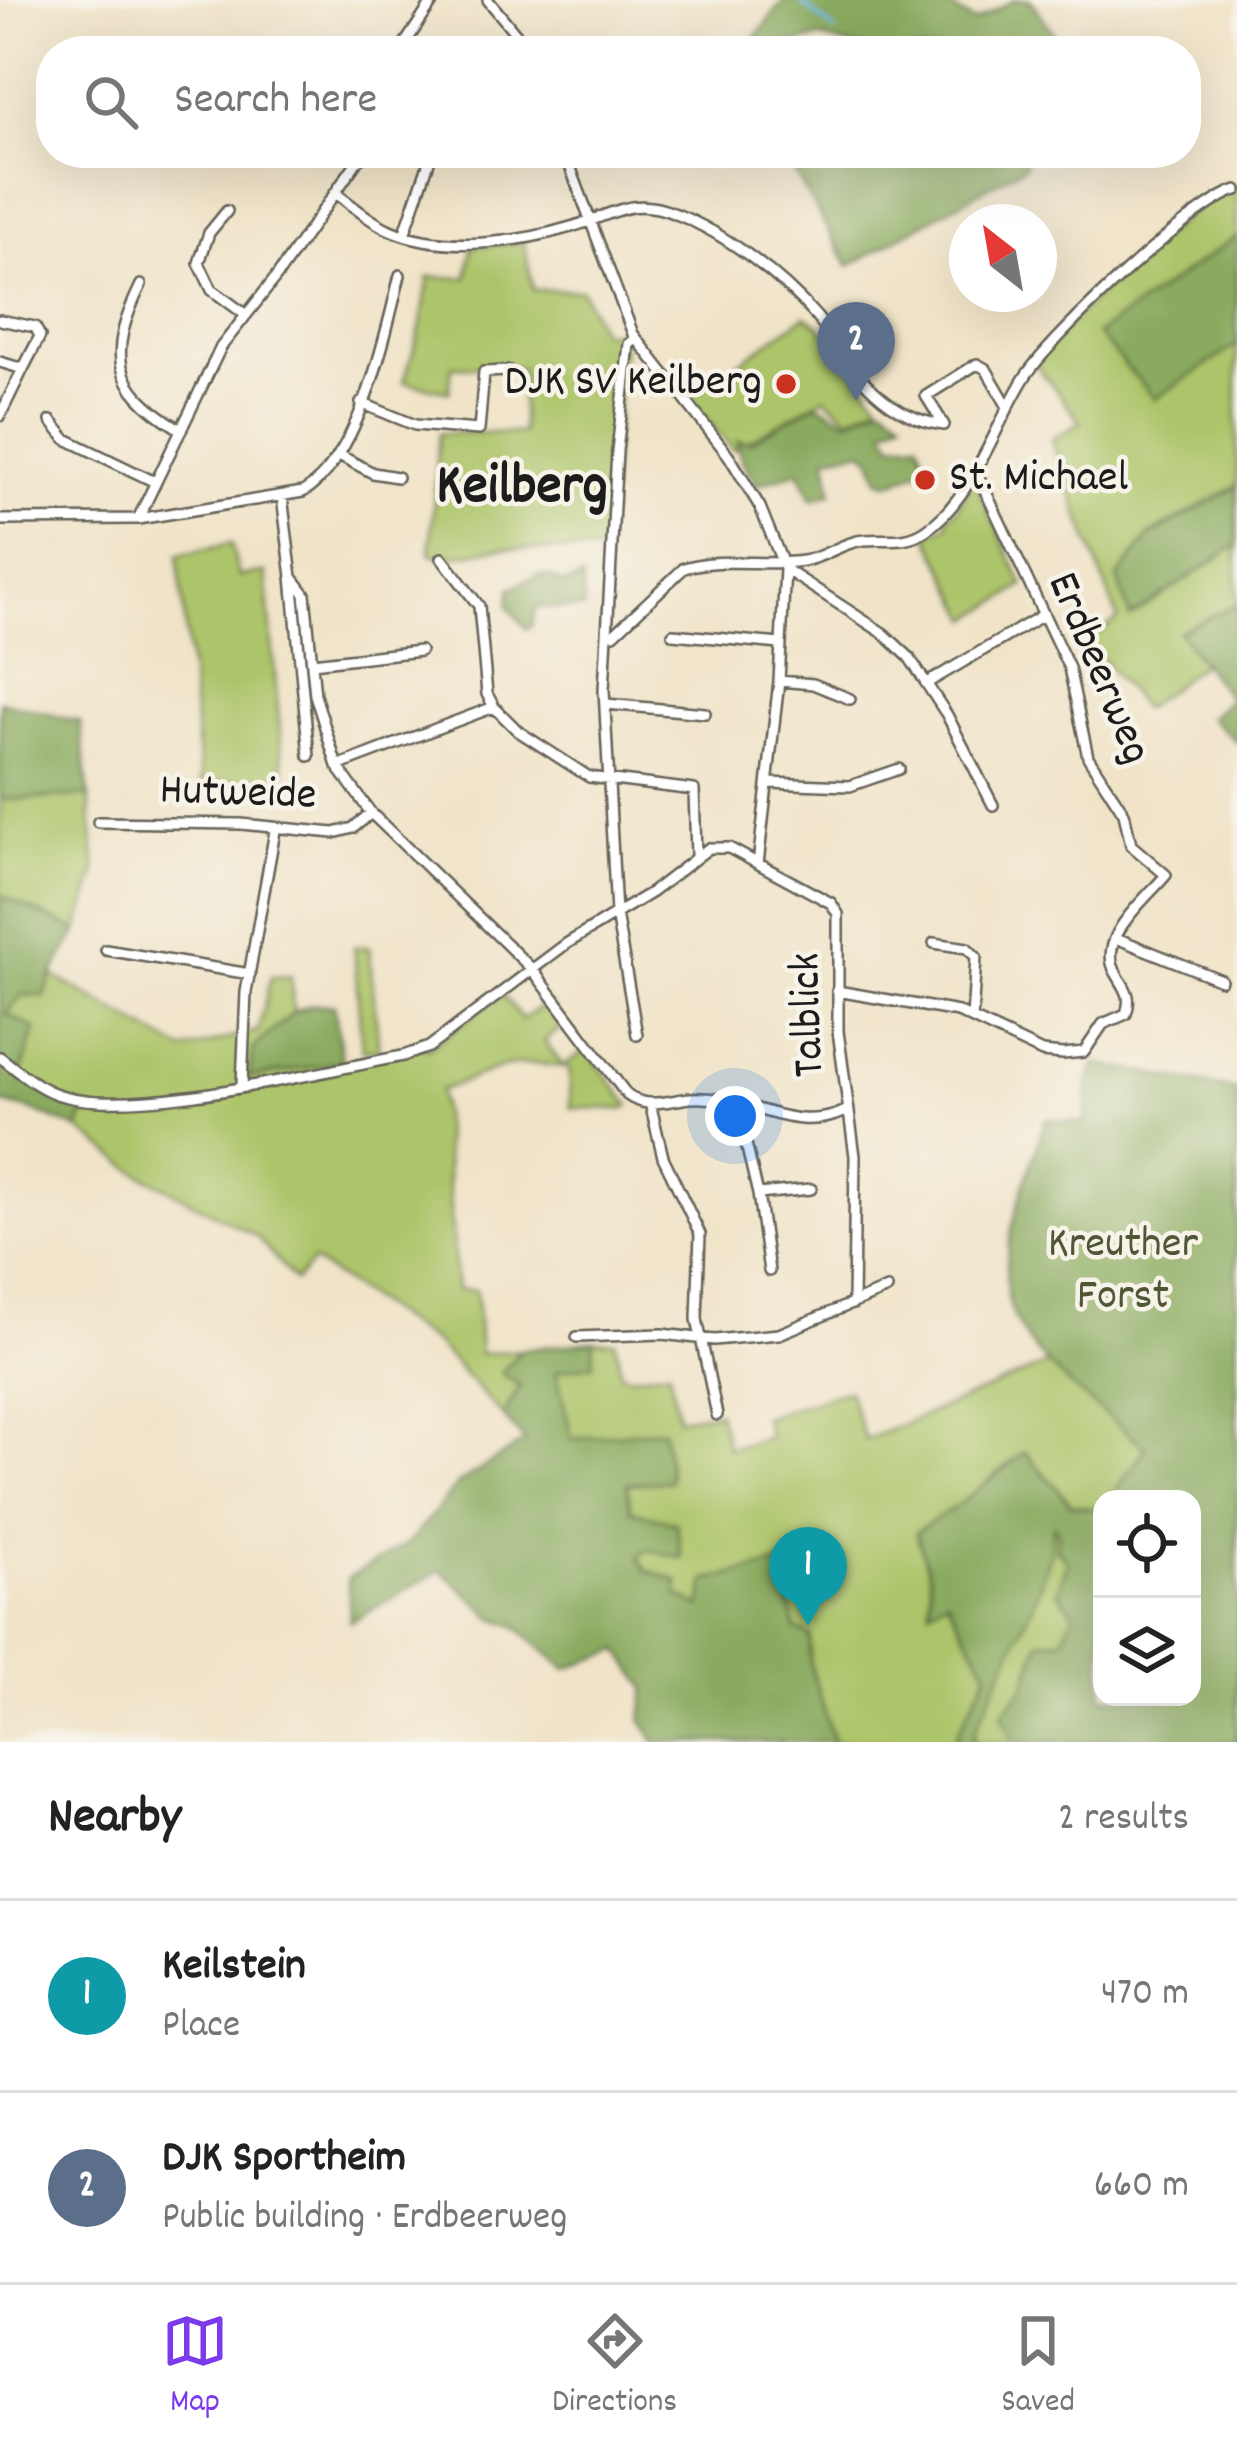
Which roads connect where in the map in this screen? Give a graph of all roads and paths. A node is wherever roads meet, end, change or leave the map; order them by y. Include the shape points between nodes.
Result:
1 (434, 0) edge
2 (488, 0) edge
3 (410, 36) edge
4 (518, 36) edge
5 (354, 168) edge
6 (427, 168) edge
7 (571, 168) edge
8 (1237, 190) edge
9 (338, 194) junction
10 (227, 211) dead end
11 (592, 220) junction
12 (404, 236) junction
13 (400, 275) dead end
14 (141, 285) dead end
15 (246, 315) junction
16 (0, 320) edge
17 (634, 336) junction
18 (0, 362) edge
19 (23, 369) junction
20 (509, 371) dead end
21 (361, 403) junction
22 (1008, 407) junction
23 (0, 416) edge
24 (51, 421) dead end
25 (178, 428) junction
26 (339, 455) junction
27 (975, 469) junction
28 (398, 477) dead end
29 (153, 481) junction
30 (282, 496) junction
31 (138, 519) junction
32 (0, 520) edge
33 (442, 558) dead end
34 (783, 566) junction
35 (292, 577) junction
36 (1042, 615) junction
37 (610, 634) junction
38 (673, 634) dead end
39 (780, 644) junction
40 (420, 651) dead end
41 (312, 663) junction
42 (779, 681) junction
43 (927, 682) junction
44 (850, 699) dead end
45 (606, 704) junction
46 (494, 707) junction
47 (705, 713) dead end
48 (309, 756) dead end
49 (338, 766) junction
50 (898, 769) dead end
51 (608, 782) junction
52 (768, 783) junction
53 (992, 805) dead end
54 (370, 813) junction
55 (98, 822) dead end
56 (275, 831) junction
57 (696, 856) junction
58 (758, 864) junction
59 (616, 914) junction
60 (1115, 938) junction
61 (934, 943) dead end
62 (106, 950) dead end
63 (532, 969) junction
64 (250, 974) junction
65 (1221, 980) dead end
66 (837, 991) junction
67 (972, 1018) junction
68 (637, 1035) dead end
69 (0, 1058) edge
70 (242, 1085) junction
71 (736, 1102) junction
72 (650, 1103) junction
73 (848, 1109) junction
74 (811, 1189) dead end
75 (758, 1194) junction
76 (769, 1271) dead end
77 (887, 1289) dead end
78 (853, 1304) junction
79 (577, 1337) dead end
80 (699, 1338) junction
81 (717, 1415) dead end

1 - 3 street
2 - 4 street
5 - 9 street
6 - 12 street
7 - 11 street
8 - 22 street via 1189,218 1050,345
9 - 12 street
9 - 15 street
10 - 15 street via 199,262 212,290
11 - 12 street via 470,243
11 - 17 street
11 - 22 street via 648,204 712,230 817,317 882,399 922,423 944,425 926,395 977,364
13 - 21 street
14 - 25 street via 122,324 124,374 145,407
15 - 25 street
16 - 19 street via 35,327 40,336
17 - 34 street via 730,456
17 - 37 street via 616,451
18 - 19 street
19 - 23 street
20 - 21 street via 484,372 479,430 415,425
21 - 26 street
22 - 27 street
24 - 29 street via 66,439
25 - 29 street
26 - 28 street
26 - 30 street via 319,482
27 - 34 street via 926,530
27 - 36 street, Erdbeerweg
29 - 31 street
30 - 31 street
30 - 35 street
31 - 32 street
33 - 46 street via 479,606
34 - 37 street via 684,568
34 - 39 street
34 - 43 street via 884,633
35 - 41 street via 305,594
35 - 48 street
36 - 43 street
36 - 60 street, Erdbeerweg via 1069,668 1088,758 1124,813 1132,845 1166,875
37 - 45 street
38 - 39 street
39 - 42 street
40 - 41 street
41 - 49 street
42 - 44 street
42 - 52 street
43 - 53 street
45 - 47 street
45 - 51 street
46 - 49 street
46 - 51 street via 541,749
49 - 54 street
50 - 52 street via 850,786
51 - 57 street via 694,790
51 - 59 street
52 - 58 street
54 - 56 street, Hutweide via 334,833
54 - 63 street
55 - 56 street, Hutweide
56 - 64 street
57 - 58 street, Talblick via 719,846
57 - 59 street
58 - 66 street, Talblick via 835,908
59 - 63 street
59 - 68 street
60 - 65 street
60 - 67 street via 1112,964 1130,1001 1084,1052 1042,1052
61 - 67 street via 976,957
62 - 64 street
63 - 70 street via 429,1047
63 - 72 street via 627,1095
64 - 70 street
66 - 67 street
66 - 73 street, Talblick
69 - 70 street via 39,1086 84,1100
71 - 72 street
71 - 73 street via 805,1121
71 - 75 street
72 - 80 street via 663,1157 700,1234
73 - 78 street, Talblick via 856,1184
74 - 75 street
75 - 76 street
77 - 78 street
78 - 80 street via 778,1334
79 - 80 street
80 - 81 street

